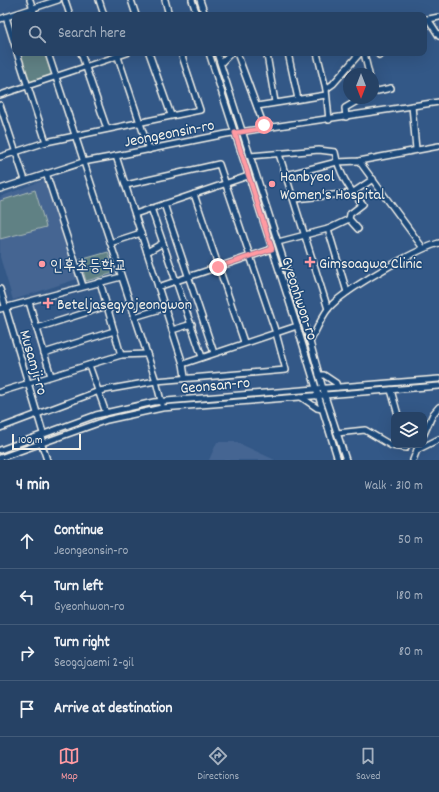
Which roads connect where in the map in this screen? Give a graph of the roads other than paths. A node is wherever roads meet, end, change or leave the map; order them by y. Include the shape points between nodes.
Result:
1 (30, 0) edge
2 (58, 0) edge
3 (65, 0) edge
4 (99, 0) edge
5 (131, 0) edge
6 (165, 0) edge
7 (192, 0) edge
8 (200, 0) edge
9 (33, 8) junction
10 (21, 12) edge
11 (34, 12) edge
12 (69, 12) edge
13 (103, 12) edge
14 (135, 12) edge
15 (168, 12) edge
16 (196, 12) edge
17 (204, 12) edge
18 (12, 15) edge
19 (439, 16) edge
20 (6, 17) junction
21 (0, 19) edge
22 (427, 20) edge
23 (427, 21) edge
24 (12, 36) edge
25 (439, 36) edge
26 (18, 56) edge
27 (49, 56) edge
28 (82, 56) edge
29 (113, 56) edge
30 (119, 56) edge
31 (150, 56) edge
32 (182, 56) edge
33 (210, 56) edge
34 (218, 56) edge
35 (228, 56) edge
36 (238, 56) edge
37 (267, 56) edge
38 (289, 56) edge
39 (318, 56) edge
40 (357, 56) edge
41 (365, 56) edge
42 (221, 63) junction
43 (86, 67) junction
44 (368, 68) edge
45 (55, 77) junction
46 (27, 86) junction
47 (391, 88) dead end
48 (326, 89) junction
49 (379, 89) edge
50 (0, 95) edge
51 (326, 95) junction
52 (298, 99) junction
53 (274, 102) junction
54 (439, 102) edge
55 (352, 104) edge
56 (0, 105) edge
57 (257, 106) junction
58 (412, 106) junction
59 (171, 115) junction
60 (346, 117) junction
61 (328, 120) junction
62 (140, 122) junction
63 (265, 128) junction
64 (107, 129) junction
65 (241, 132) junction
66 (235, 133) junction
67 (75, 136) junction
68 (46, 142) junction
69 (439, 146) edge
70 (416, 149) junction
71 (150, 150) junction
72 (15, 151) junction
73 (279, 154) junction
74 (116, 156) junction
75 (250, 156) junction
76 (0, 157) edge
77 (359, 161) junction
78 (84, 162) junction
79 (337, 162) junction
80 (46, 173) junction
81 (286, 175) junction
82 (248, 176) junction
83 (373, 179) junction
84 (25, 180) junction
85 (225, 183) junction
86 (126, 185) junction
87 (0, 189) edge
88 (352, 193) junction
89 (194, 194) junction
90 (295, 199) junction
91 (164, 204) junction
92 (151, 208) junction
93 (135, 214) junction
94 (348, 219) junction
95 (328, 229) junction
96 (358, 229) dead end
97 (141, 233) junction
98 (306, 235) junction
99 (110, 242) junction
100 (278, 242) junction
101 (163, 243) junction
102 (439, 243) edge
103 (423, 248) junction
104 (272, 249) junction
105 (147, 252) junction
106 (249, 256) junction
107 (218, 267) junction
108 (121, 277) junction
109 (188, 277) junction
110 (177, 281) junction
111 (100, 282) junction
112 (83, 286) junction
113 (158, 287) junction
114 (0, 289) edge
115 (347, 292) junction
116 (29, 302) junction
117 (107, 306) junction
118 (2, 308) edge
119 (164, 308) junction
120 (328, 309) junction
121 (134, 317) junction
122 (192, 324) junction
123 (297, 326) junction
124 (37, 328) junction
125 (172, 328) junction
126 (114, 331) junction
127 (276, 333) junction
128 (244, 342) junction
129 (310, 342) junction
130 (44, 353) junction
131 (214, 353) junction
132 (146, 354) junction
133 (121, 355) junction
134 (202, 357) junction
135 (183, 364) junction
136 (90, 365) junction
137 (319, 375) junction
138 (51, 376) junction
139 (185, 377) junction
140 (439, 379) edge
141 (156, 381) junction
142 (28, 383) junction
143 (439, 386) edge
144 (337, 387) junction
145 (323, 388) junction
146 (316, 389) junction
147 (391, 390) junction
148 (99, 391) junction
149 (0, 392) edge
150 (318, 396) junction
151 (325, 396) junction
152 (301, 397) junction
153 (162, 401) junction
154 (439, 406) edge
155 (162, 408) junction
156 (322, 409) junction
157 (397, 412) edge
158 (36, 413) junction
159 (106, 413) junction
160 (427, 427) edge
161 (0, 428) edge
162 (43, 433) junction
163 (337, 433) junction
164 (439, 439) edge
165 (41, 442) junction
166 (391, 445) edge
167 (0, 450) edge
168 (416, 452) edge
169 (0, 458) edge
170 (47, 460) edge
171 (338, 460) edge
172 (346, 460) edge

1 - 9 street
2 - 9 street
3 - 12 street
4 - 13 street
5 - 14 street
6 - 15 street
7 - 16 street
8 - 17 street
9 - 10 street
9 - 11 street
18 - 20 street
19 - 22 street
20 - 21 street
20 - 24 street
23 - 25 street
26 - 46 street
27 - 45 street
28 - 43 street
29 - 43 street
30 - 62 street
31 - 59 street
32 - 59 street via 200,110
33 - 66 street, Gyeonhwon-ro
34 - 42 street, Gyeonhwon-ro
35 - 42 street
36 - 57 street
37 - 53 street
38 - 52 street
39 - 48 street
40 - 48 street
41 - 44 street
42 - 65 street, Gyeonhwon-ro
43 - 45 street
43 - 64 street
45 - 46 street
45 - 67 street
46 - 50 street
46 - 68 street
47 - 49 street
48 - 51 street
51 - 52 street
51 - 61 street
52 - 53 street
53 - 57 street
54 - 58 street, Jeongeonsin-ro
55 - 60 street via 345,108
56 - 72 street
57 - 63 street
58 - 60 street, Jeongeonsin-ro
58 - 70 street
59 - 62 street
60 - 61 street, Jeongeonsin-ro
61 - 63 street, Jeongeonsin-ro
62 - 64 street
62 - 71 street
63 - 65 street, Jeongeonsin-ro
64 - 67 street
65 - 66 street, Jeongeonsin-ro
65 - 75 street, Gyeonhwon-ro
66 - 71 street, Jeongeonsin-ro
66 - 82 street, Gyeonhwon-ro
67 - 68 street
67 - 78 street
68 - 72 street
69 - 70 street
70 - 77 street
71 - 74 street, Jeongeonsin-ro
72 - 76 street
72 - 84 street
73 - 75 street
73 - 79 street via 319,150 335,152
73 - 81 street
74 - 78 street, Jeongeonsin-ro
74 - 86 street
75 - 100 street, Gyeonhwon-ro
77 - 79 street
77 - 83 street
78 - 80 street, Jeongeonsin-ro
78 - 99 street
79 - 81 street
79 - 88 street
80 - 84 street, Jeongeonsin-ro
80 - 112 street
81 - 90 street
82 - 85 street
82 - 104 street, Gyeonhwon-ro
83 - 88 street
83 - 103 street
84 - 87 street, Jeongeonsin-ro
85 - 86 street via 219,164
85 - 89 street
85 - 106 street
86 - 93 street
88 - 90 street
88 - 94 street via 363,204 350,214
89 - 91 street
89 - 107 street
90 - 98 street
91 - 92 street
91 - 109 street
92 - 93 street
92 - 101 street
93 - 97 street
94 - 95 street
94 - 96 street
95 - 98 street
95 - 115 street
97 - 99 street
97 - 105 street
98 - 100 street
98 - 120 street
99 - 108 street
100 - 129 street, Gyeonhwon-ro
101 - 105 street
101 - 110 street
102 - 103 street
103 - 115 street
104 - 106 street
104 - 123 street, Gyeonhwon-ro
105 - 113 street
106 - 107 street
106 - 127 street
107 - 109 street
107 - 128 street
108 - 111 street
108 - 121 street
109 - 110 street
109 - 131 street
110 - 113 street
110 - 122 street
111 - 112 street
111 - 117 street
112 - 116 street
113 - 119 street
114 - 118 street, Musamji-ro
115 - 120 street
116 - 118 street
116 - 124 street
117 - 124 street
117 - 126 street
118 - 142 street, Musamji-ro
119 - 121 street
119 - 125 street
120 - 129 street
121 - 132 street
122 - 125 street
122 - 134 street
123 - 127 street
123 - 146 street, Gyeonhwon-ro
124 - 130 street
125 - 135 street
126 - 130 street
126 - 133 street
127 - 128 street
127 - 139 street via 286,370
128 - 131 street
129 - 137 street, Gyeonhwon-ro
130 - 138 street
131 - 134 street
132 - 133 street
132 - 141 street
133 - 136 street
134 - 135 street
135 - 139 street
136 - 138 street
136 - 148 street
137 - 144 street via 324,375 336,383
137 - 145 street, Gyeonhwon-ro
138 - 142 street
139 - 141 street
140 - 144 street, Geonsan-ro
141 - 148 street
141 - 153 street
142 - 149 street
142 - 158 street, Musamji-ro
143 - 147 street, Geonsan-ro
144 - 145 street, Geonsan-ro
145 - 146 street, Geonsan-ro
145 - 151 street, Gyeonhwon-ro
146 - 150 street, Gyeonhwon-ro
146 - 153 street, Geonsan-ro
147 - 151 street, Geonsan-ro
147 - 157 street
148 - 158 street
148 - 159 street
150 - 151 street, Geonsan-ro
150 - 152 street, Geonsan-ro
150 - 156 street, Gyeonhwon-ro
151 - 163 street, Gyeonhwon-ro
152 - 155 street, Geonsan-ro
152 - 156 street
153 - 155 street
153 - 159 street, Geonsan-ro
154 - 160 street
155 - 165 street, Geonsan-ro via 106,420
156 - 171 street, Gyeonhwon-ro
158 - 161 street
158 - 162 street, Musamji-ro
159 - 162 street, Geonsan-ro
162 - 165 street
162 - 167 street, Geonsan-ro
163 - 166 street via 365,430
163 - 172 street, Gyeonhwon-ro
164 - 168 street
165 - 169 street, Geonsan-ro
165 - 170 street

